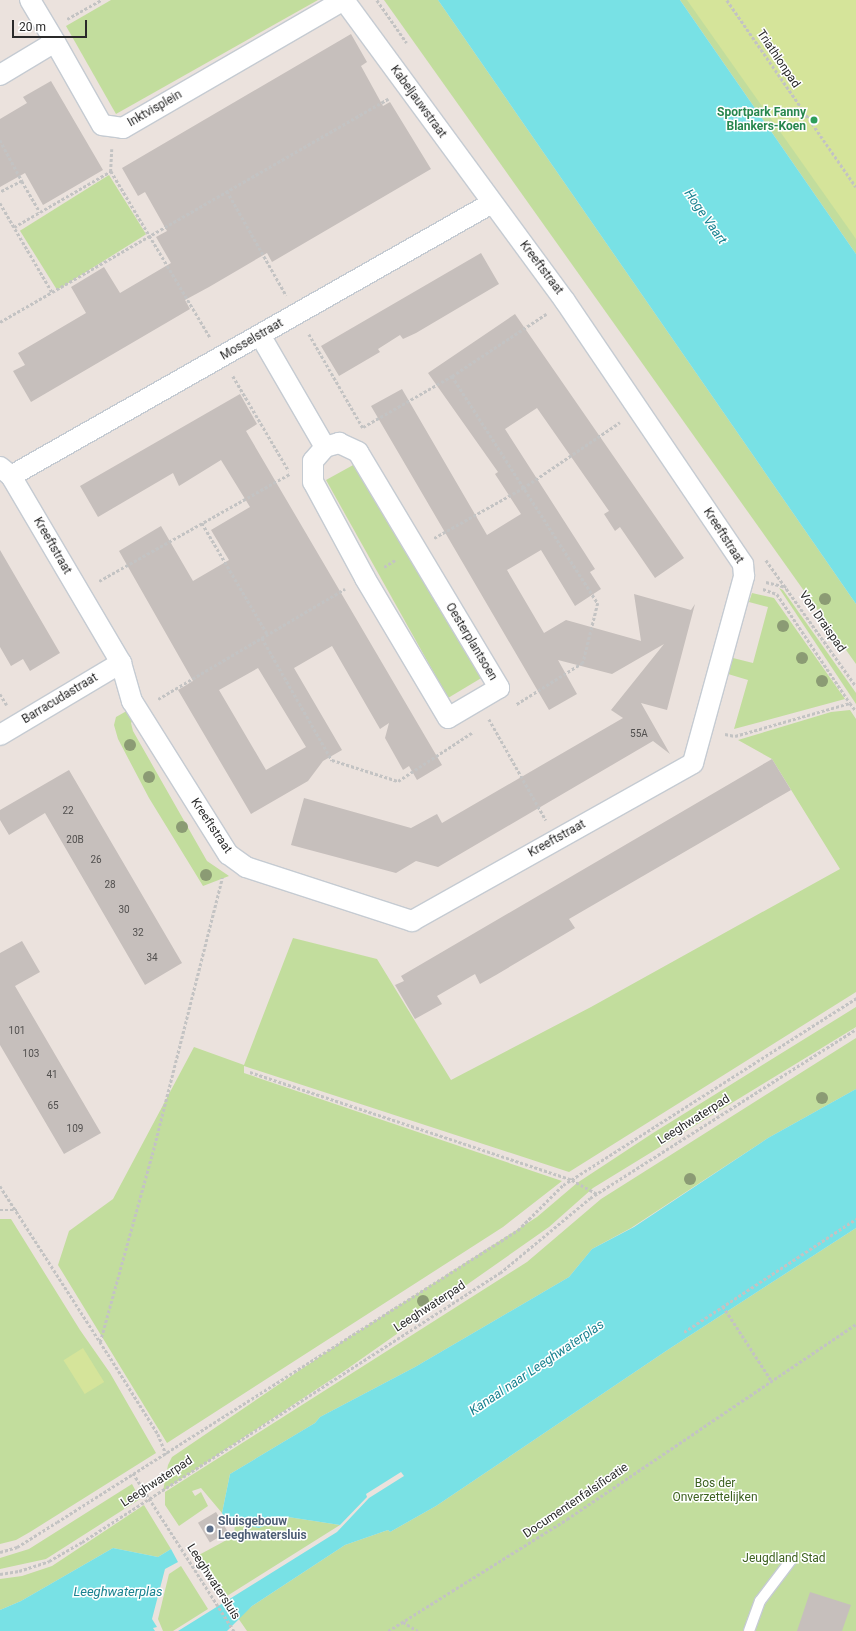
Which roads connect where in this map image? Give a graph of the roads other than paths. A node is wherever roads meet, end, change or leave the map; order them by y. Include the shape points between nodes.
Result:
1 (30, 0) edge
2 (344, 0) edge
3 (52, 36) junction
4 (0, 75) edge
5 (492, 203) junction
6 (260, 335) junction
7 (326, 450) junction
8 (6, 471) edge
9 (121, 663) junction
10 (0, 735) edge
11 (792, 1559) dead end
12 (749, 1631) edge

1 - 3 street, Inktvisplein
2 - 3 street, Inktvisplein via 123,128 102,125
2 - 5 street, Kabeljauwstraat
3 - 4 street
5 - 6 street, Mosselstraat
5 - 9 street, Kreeftstraat via 565,301 743,564 744,576 700,729 693,763 412,921 246,867 228,854 132,701
6 - 7 street
6 - 8 street, Mosselstraat
7 - 7 street, Oesterplantsoen via 358,452 499,688 448,718 365,578 313,482
8 - 9 street, Kreeftstraat
9 - 10 street, Barracudastraat
11 - 12 lane via 760,1601

